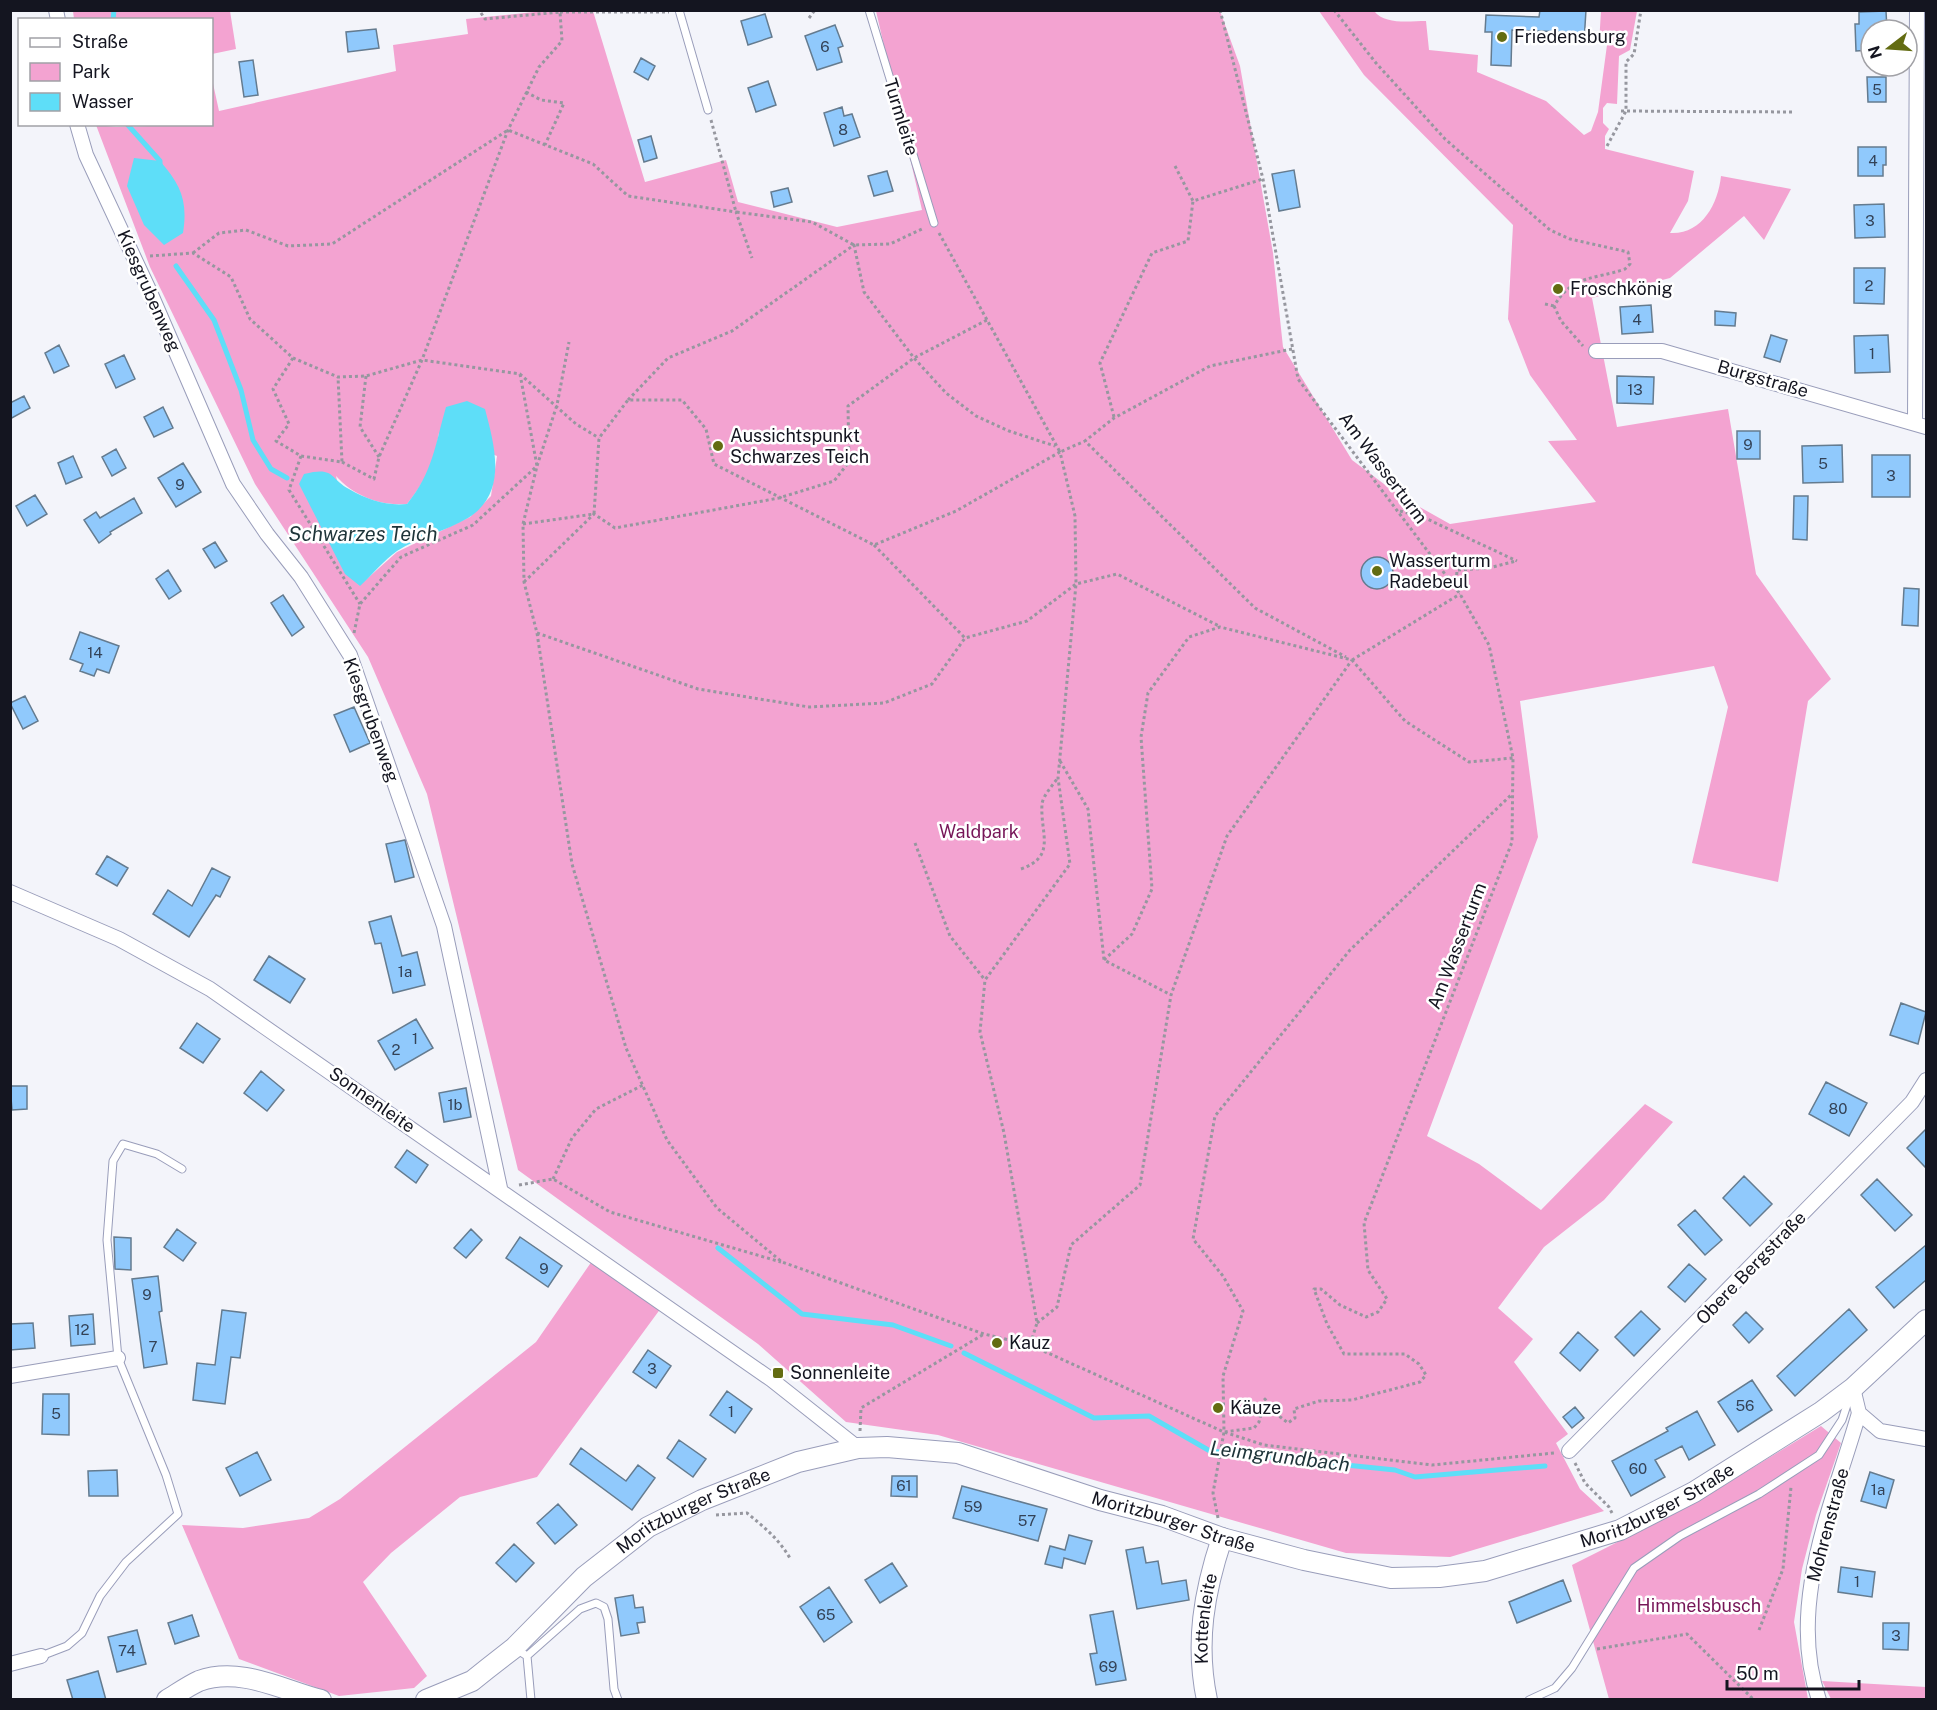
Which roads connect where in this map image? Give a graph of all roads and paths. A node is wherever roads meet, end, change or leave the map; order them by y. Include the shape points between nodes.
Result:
1 (479, 10) edge
2 (815, 10) edge
3 (869, 10) edge
4 (1220, 10) edge
5 (1334, 10) edge
6 (1641, 10) edge
7 (1917, 10) edge
8 (560, 12) edge
9 (680, 12) edge
10 (809, 18) dead end
11 (526, 92) junction
12 (708, 110) joint
13 (1621, 111) dead end
14 (1626, 111) junction
15 (1793, 112) dead end
16 (78, 126) edge
17 (508, 130) junction
18 (545, 145) junction
19 (1607, 146) dead end
20 (1175, 166) dead end
21 (1263, 179) junction
22 (1193, 201) junction
23 (736, 212) junction
24 (934, 223) junction
25 (854, 245) junction
26 (193, 253) junction
27 (134, 257) junction
28 (752, 258) dead end
29 (1545, 303) dead end
30 (1554, 306) junction
31 (987, 320) junction
32 (569, 342) dead end
33 (1292, 349) junction
34 (1596, 351) joint
35 (293, 358) junction
36 (914, 358) junction
37 (422, 360) junction
38 (520, 374) junction
39 (366, 376) junction
40 (338, 377) junction
41 (628, 400) junction
42 (557, 405) junction
43 (1114, 418) junction
44 (1921, 425) edge
45 (599, 438) junction
46 (1085, 441) junction
47 (1056, 446) junction
48 (1060, 452) junction
49 (301, 456) junction
50 (379, 457) junction
51 (342, 462) junction
52 (537, 466) junction
53 (779, 498) junction
54 (1398, 510) junction
55 (594, 514) junction
56 (523, 524) junction
57 (874, 545) junction
58 (524, 582) junction
59 (1076, 584) junction
60 (1456, 587) junction
61 (1460, 594) junction
62 (360, 604) junction
63 (1220, 627) junction
64 (537, 633) junction
65 (965, 638) junction
66 (350, 655) junction
67 (1352, 660) junction
68 (1513, 758) junction
69 (1060, 761) junction
70 (1058, 778) junction
71 (1513, 793) junction
72 (915, 843) dead end
73 (1021, 870) dead end
74 (10, 892) edge
75 (1104, 960) junction
76 (985, 980) junction
77 (1171, 995) junction
78 (642, 1085) junction
79 (1925, 1087) edge
80 (182, 1169) dead end
81 (553, 1179) junction
82 (500, 1188) junction
83 (782, 1262) junction
84 (1926, 1320) edge
85 (1037, 1323) junction
86 (984, 1334) junction
87 (1030, 1345) junction
88 (118, 1358) junction
89 (10, 1376) edge
90 (1853, 1388) junction
91 (861, 1408) dead end
92 (1859, 1413) junction
93 (1224, 1432) junction
94 (1926, 1439) edge
95 (858, 1448) junction
96 (1569, 1451) junction
97 (1793, 1472) junction
98 (702, 1500) junction
99 (1609, 1507) dead end
100 (1222, 1538) junction
101 (791, 1560) dead end
102 (1759, 1630) dead end
103 (1583, 1651) junction
104 (521, 1652) junction
105 (41, 1656) joint
106 (10, 1664) edge
107 (167, 1700) edge
108 (321, 1700) edge
109 (426, 1700) edge
110 (531, 1700) edge
111 (618, 1700) edge
112 (1208, 1700) edge
113 (1529, 1700) edge
114 (1754, 1700) edge
115 (1819, 1700) edge

1 - 8 path via 485,20
2 - 10 path
3 - 24 lane, Turmleite
4 - 21 path, Am Wasserturm
5 - 30 path via 1445,139 1550,230 1570,239 1628,252 1630,264 1625,269 1579,280
6 - 14 path via 1634,54 1626,62
7 - 44 street
8 - 9 path
8 - 11 path via 562,41 539,67
9 - 12 lane
11 - 17 path
11 - 18 path via 542,100 564,103
12 - 23 path
13 - 14 path
14 - 15 path
14 - 19 path
16 - 27 street, Kiesgrubenweg
17 - 18 path
17 - 26 path via 332,244 288,246 246,230 219,233
17 - 37 path
18 - 23 path via 593,164 628,196
20 - 22 path
21 - 22 path
21 - 33 path, Am Wasserturm
22 - 43 path via 1188,241 1152,253 1100,363
23 - 25 path via 812,222
23 - 28 path
24 - 25 path via 890,244
24 - 31 path
25 - 36 path via 864,292
25 - 41 path via 732,331 668,358
26 - 27 path
26 - 35 path via 231,277 250,319
27 - 66 street, Kiesgrubenweg via 233,484 301,577
29 - 30 path
30 - 34 path via 1574,337 1585,348
31 - 36 path
31 - 47 path
32 - 42 path
33 - 43 path via 1210,366
33 - 54 path, Am Wasserturm via 1298,379
34 - 44 street, Burgstraße via 1662,351
35 - 40 path
35 - 49 path via 273,389 289,424 276,441
36 - 47 path via 946,393 976,416
36 - 53 path via 848,406 849,462 834,481
37 - 38 path
37 - 39 path
37 - 50 path
38 - 42 path
38 - 52 path
39 - 40 path
39 - 50 path via 360,427
40 - 51 path
41 - 45 path
41 - 53 path via 682,400 706,429 714,464
42 - 45 path via 576,424
42 - 52 path
43 - 46 path
45 - 55 path
46 - 48 path
46 - 67 path via 1255,608
47 - 48 path
48 - 57 path via 956,511
48 - 59 path via 1074,516
49 - 51 path
49 - 62 path via 289,490
50 - 51 path via 374,479
52 - 56 path
52 - 62 path via 473,525 401,557
53 - 55 path via 615,528
53 - 57 path
54 - 60 path, Am Wasserturm
54 - 60 path via 1425,518 1517,561 1457,570
55 - 56 path
55 - 58 path
56 - 58 path
57 - 65 path
58 - 64 path
59 - 63 path via 1117,574
59 - 65 path via 1027,621
59 - 69 path
60 - 61 path, Am Wasserturm
61 - 67 path
61 - 68 path, Am Wasserturm via 1489,645
62 - 66 path
63 - 67 path
63 - 75 path via 1189,637 1148,693 1141,737 1152,889 1132,934
64 - 65 path via 698,689 809,707 884,703 932,684
64 - 78 path via 572,864 626,1048
66 - 82 street, Kiesgrubenweg via 444,926
67 - 68 path via 1405,721 1469,762
67 - 77 path via 1227,836
68 - 71 path, Am Wasserturm
69 - 70 path
69 - 75 path via 1088,809
70 - 73 path via 1042,801 1044,852 1037,863
70 - 76 path via 1070,864
71 - 93 path via 1350,950 1215,1116 1193,1239 1223,1276 1243,1311 1223,1376
71 - 93 path, Am Wasserturm via 1512,842 1364,1223 1368,1270 1387,1299 1378,1312 1366,1317 1340,1305 1321,1289 1314,1289 1344,1354 1405,1354 1426,1375 1420,1382 1352,1400 1319,1401 1294,1409 1294,1418 1288,1422 1274,1412 1266,1399 1254,1428
72 - 76 path via 950,936
74 - 82 street, Sonnenleite via 119,939 210,989
75 - 77 path
76 - 85 path via 980,1032 1004,1133
77 - 85 path via 1140,1185 1071,1245 1057,1306
78 - 81 path via 596,1108 572,1138
78 - 83 path via 667,1140 717,1208
79 - 96 street, Obere Bergstraße
80 - 88 lane via 157,1155 123,1144 113,1161 107,1240
81 - 82 path
81 - 83 path via 610,1212
82 - 95 street, Sonnenleite via 772,1380
83 - 86 path
84 - 90 street, Moritzburger Straße
85 - 87 path
86 - 87 path
86 - 91 path
87 - 93 path
88 - 89 street
88 - 105 lane via 178,1514 126,1562 100,1596 82,1633 67,1646
90 - 92 street, Mohrenstraße
90 - 97 lane via 1842,1420 1818,1455
90 - 100 street, Moritzburger Straße via 1694,1492 1620,1530 1485,1571 1391,1578
92 - 94 street via 1880,1431
92 - 115 street, Mohrenstraße via 1810,1582 1807,1648
93 - 96 path via 1264,1445 1432,1466
93 - 100 path via 1212,1493
95 - 98 street, Moritzburger Straße via 798,1462
95 - 100 street, Moritzburger Straße via 958,1453
96 - 99 path via 1585,1483
97 - 102 path via 1783,1569
97 - 103 lane via 1680,1536 1634,1568
98 - 101 path via 712,1515 747,1513 783,1546
98 - 104 street, Moritzburger Straße via 648,1527 614,1551 584,1577
100 - 112 street, Kottenleite via 1202,1615 1201,1645
103 - 113 lane via 1556,1688
103 - 114 path via 1687,1634
104 - 109 street, Moritzburger Straße via 472,1681
104 - 110 lane
104 - 111 lane via 580,1609 596,1603 604,1607 608,1619
105 - 106 street
107 - 108 street via 199,1682 223,1676 246,1677

